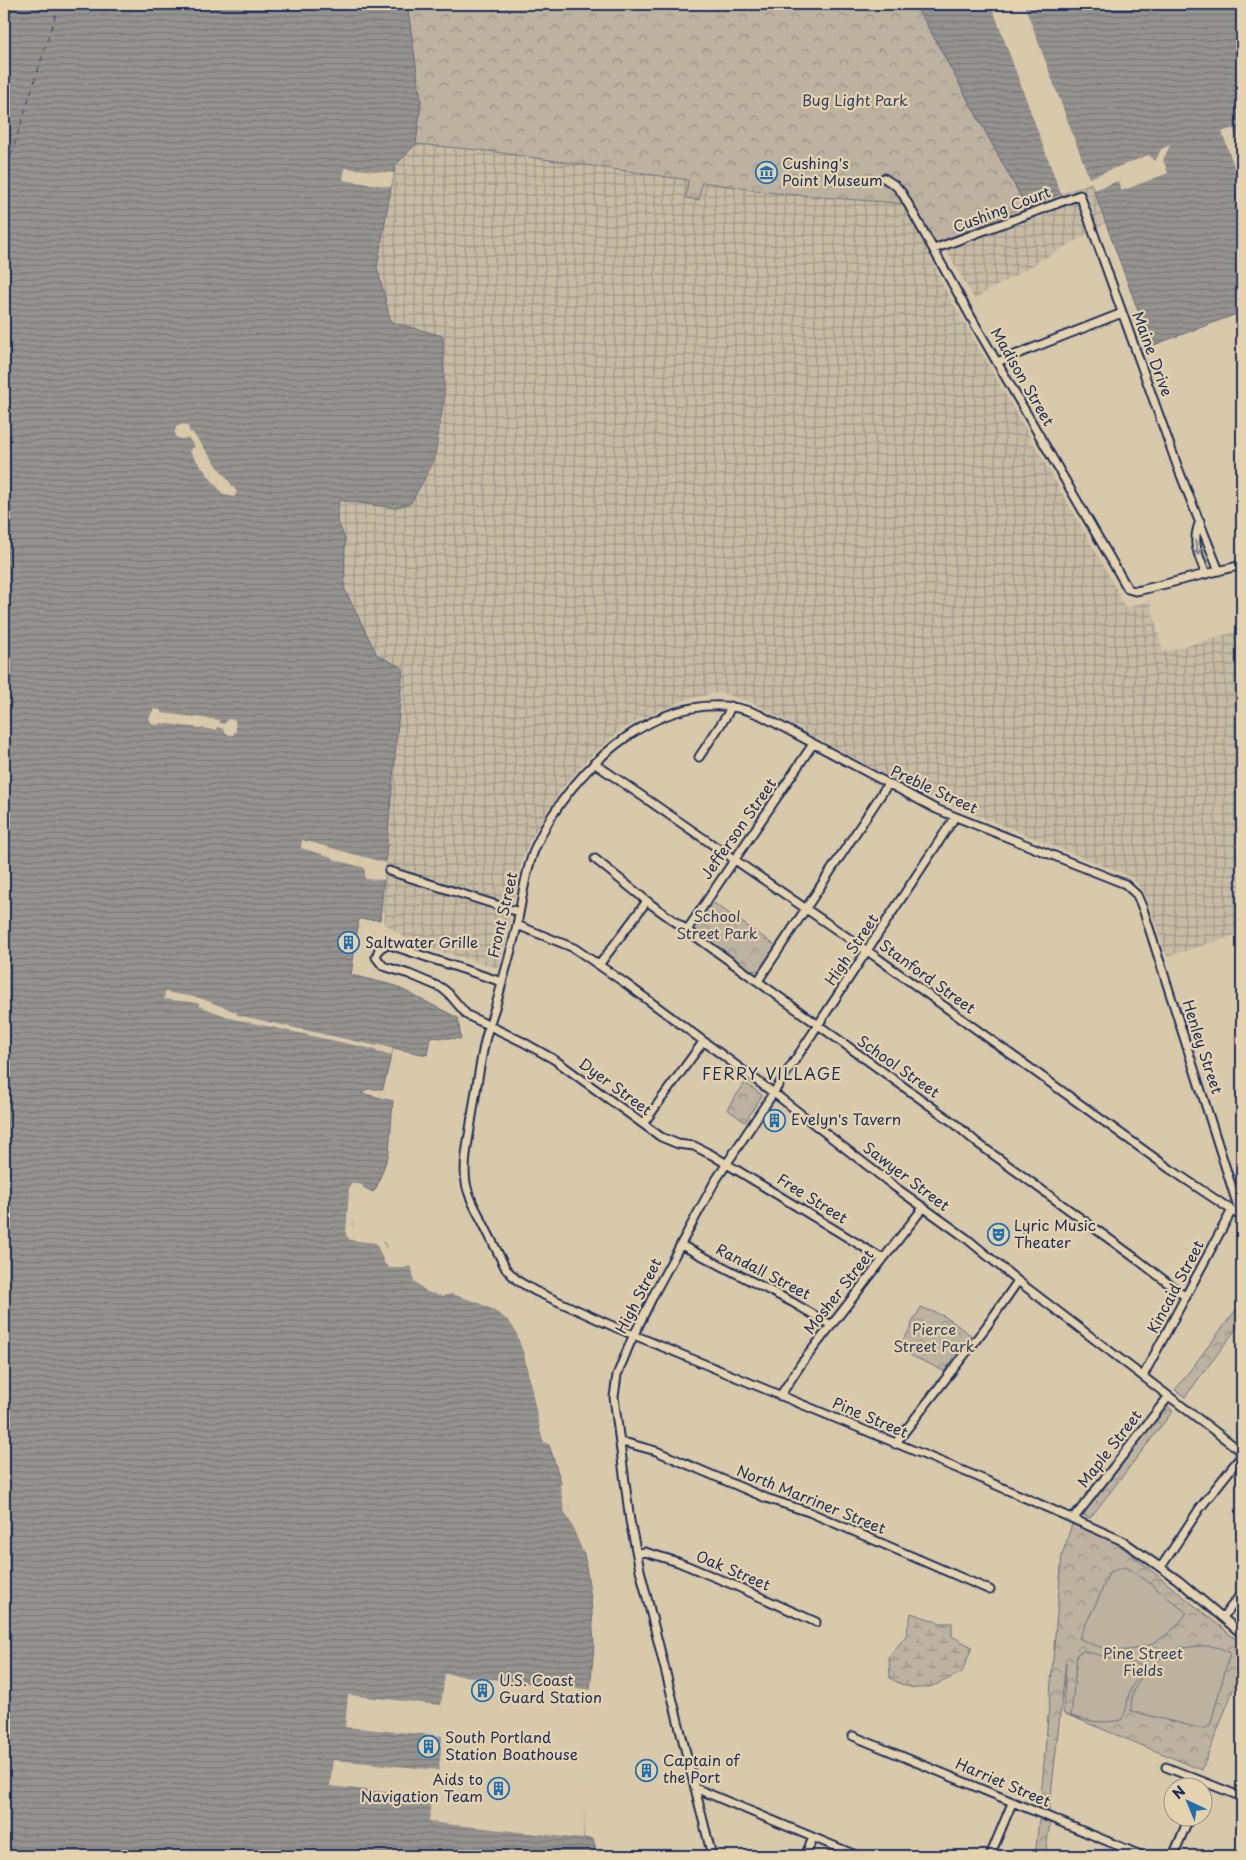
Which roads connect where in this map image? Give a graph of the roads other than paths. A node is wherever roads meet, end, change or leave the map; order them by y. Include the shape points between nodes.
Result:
1 (884, 178) dead end
2 (1080, 196) joint
3 (934, 250) junction
4 (1122, 313) junction
5 (997, 362) junction
6 (1200, 521) junction
7 (1242, 564) edge
8 (1219, 571) junction
9 (1206, 574) junction
10 (731, 706) junction
11 (813, 744) junction
12 (700, 757) dead end
13 (594, 763) junction
14 (888, 784) junction
15 (955, 817) junction
16 (595, 859) dead end
17 (735, 860) junction
18 (389, 872) dead end
19 (1131, 888) joint
20 (647, 901) junction
21 (805, 908) junction
22 (519, 912) junction
23 (517, 925) junction
24 (687, 930) junction
25 (868, 951) junction
26 (599, 965) junction
27 (758, 980) junction
28 (502, 982) junction
29 (490, 1025) junction
30 (818, 1026) junction
31 (704, 1042) junction
32 (773, 1093) junction
33 (643, 1124) junction
34 (727, 1163) junction
35 (923, 1208) junction
36 (1232, 1210) junction
37 (1242, 1216) edge
38 (490, 1237) joint
39 (681, 1245) junction
40 (883, 1259) junction
41 (1018, 1281) junction
42 (1186, 1297) junction
43 (831, 1325) junction
44 (634, 1335) junction
45 (1143, 1376) junction
46 (780, 1396) junction
47 (1168, 1396) junction
48 (620, 1443) junction
49 (895, 1444) junction
50 (1242, 1454) edge
51 (1074, 1518) junction
52 (637, 1554) junction
53 (1161, 1567) junction
54 (990, 1590) dead end
55 (1242, 1593) edge
56 (1223, 1617) junction
57 (1242, 1621) edge
58 (816, 1622) dead end
59 (1236, 1628) junction
60 (1242, 1634) edge
61 (853, 1736) dead end
62 (1166, 1767) dead end
63 (1190, 1778) edge
64 (1214, 1787) edge
65 (695, 1788) junction
66 (1242, 1796) edge
67 (1012, 1803) junction
68 (1186, 1828) edge
69 (813, 1838) junction
70 (712, 1856) edge
71 (805, 1856) edge
72 (858, 1856) edge
73 (990, 1856) edge
74 (1143, 1856) edge
75 (1173, 1856) edge

1 - 3 street, Madison Street via 902,193
2 - 3 street, Cushing Court
2 - 4 street, Maine Drive
3 - 5 street, Madison Street
4 - 5 street
4 - 6 street, Maine Drive
5 - 9 street, Madison Street via 1128,589 1135,591
6 - 8 street, Maine Drive
6 -> 9 street via 1195,532 1195,545
7 - 8 street
8 - 9 street
10 - 11 street, Preble Street via 760,715
10 - 12 street
10 - 13 street, Front Street via 699,707 657,721 625,738
11 - 14 street, Preble Street
11 - 17 street, Jefferson Street
13 - 17 street, Stanford Street
13 - 22 street, Front Street via 564,799 541,835 529,863
14 - 15 street, Preble Street
14 - 21 street
15 - 19 street, Preble Street
15 - 25 street, High Street
16 - 20 street, School Street
17 - 21 street, Stanford Street
17 - 24 street, Jefferson Street
18 - 22 street
19 - 37 street, Henley Street via 1143,909
20 - 24 street, School Street
20 - 26 street
21 - 25 street, Stanford Street
21 - 27 street
22 - 23 street, Front Street
23 - 26 street, Sawyer Street via 574,948
23 - 28 street, Front Street
24 - 27 street, School Street
25 - 30 street, High Street
25 - 36 street, Stanford Street via 1170,1169
26 - 31 street, Sawyer Street
27 - 30 street, School Street
28 - 29 street, Front Street
28 - 29 street, Dyer Street via 387,944 379,949 376,957 383,966 442,988 467,1015
29 - 33 street, Dyer Street via 556,1060
29 - 38 street, Front Street via 475,1091 465,1182 469,1197
30 - 32 street, High Street
30 - 42 street, School Street via 954,1123
31 - 32 street, Sawyer Street
31 - 33 street
32 - 34 street, High Street
32 - 35 street, Sawyer Street
33 - 34 street, Dyer Street via 661,1137 694,1146
34 - 39 street, High Street
34 - 40 street, Free Street
35 - 40 street, Mosher Street
35 - 41 street, Sawyer Street
36 - 37 street, Stanford Street
36 - 42 street, Kincaid Street
38 - 44 street, Pine Street via 506,1269 518,1281 552,1300
39 - 43 street, Randall Street
39 - 44 street, High Street
40 - 43 street, Mosher Street
41 - 45 street, Sawyer Street
41 - 49 street
42 - 45 street, Kincaid Street
43 - 46 street, Mosher Street
44 - 46 street, Pine Street
44 - 48 street, High Street via 614,1387
45 - 47 street, Sawyer Street
46 - 49 street, Pine Street
47 - 50 street, Sawyer Street
47 - 51 street, Maple Street
48 - 52 street, High Street
48 - 54 street, North Marriner Street via 656,1451
49 - 51 street, Pine Street
50 - 53 street via 1200,1508
51 - 53 street, Pine Street via 1123,1541
52 - 58 street, Oak Street via 645,1552 678,1562
52 - 65 street, High Street
53 - 56 street, Pine Street
55 - 56 street
56 - 59 street, Pine Street
57 - 59 street
59 - 60 street, Pine Street
61 - 67 street, Harriet Street
62 - 63 street
64 - 66 street
65 - 69 street
65 - 70 street, High Street
67 - 73 street
67 - 74 street, Harriet Street
68 - 75 street
69 - 71 street
69 - 72 street

